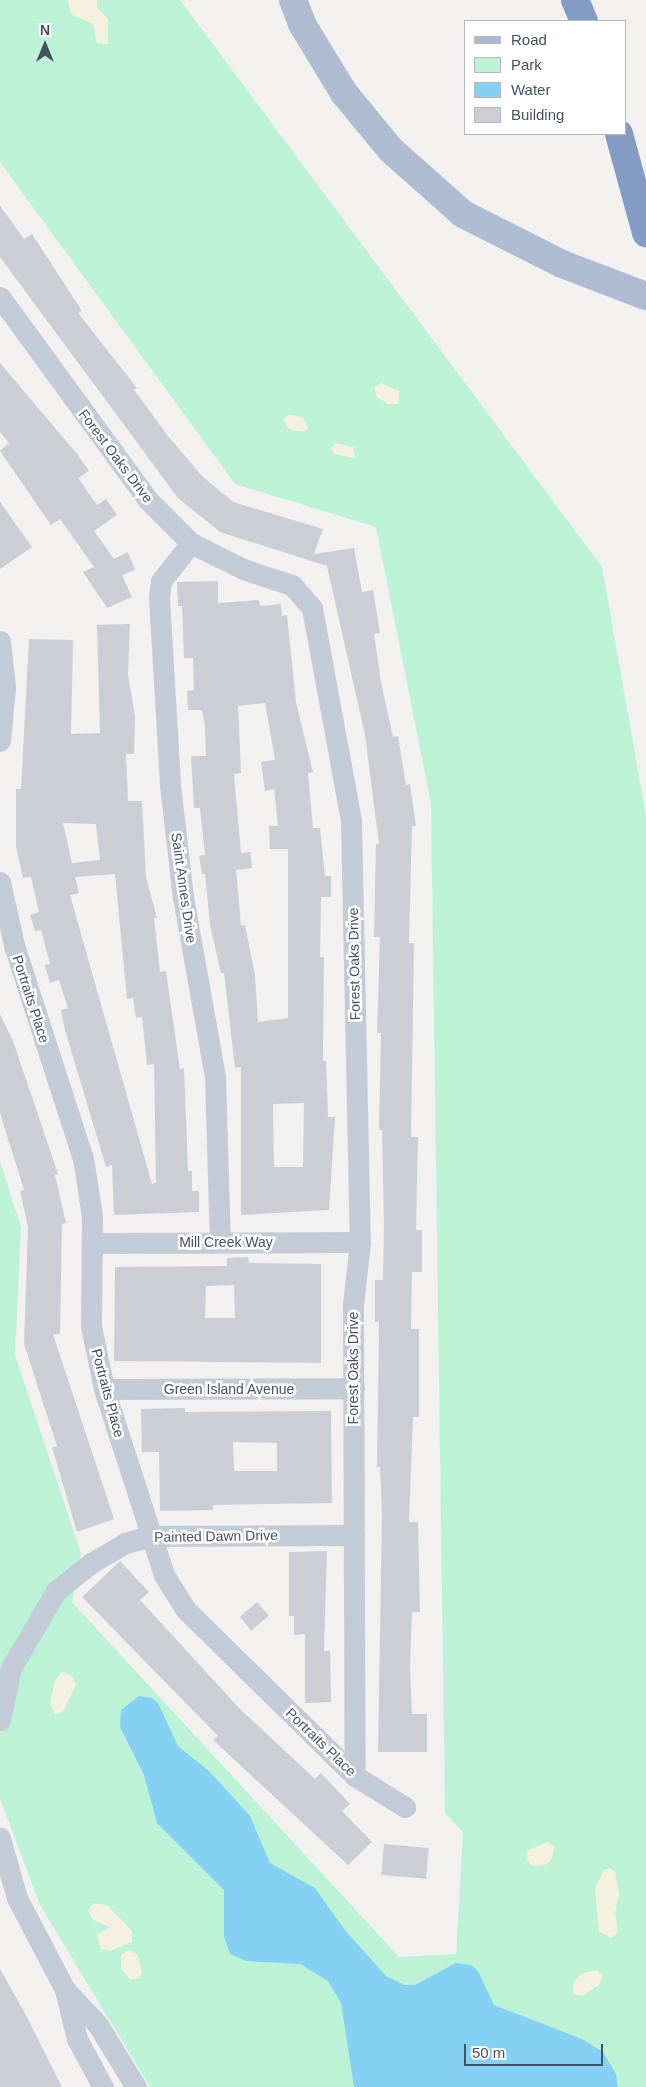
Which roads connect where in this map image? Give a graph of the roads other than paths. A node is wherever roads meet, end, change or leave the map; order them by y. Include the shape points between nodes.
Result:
1 (293, 0) edge
2 (575, 0) edge
3 (584, 20) edge
4 (619, 135) edge
5 (646, 233) edge
6 (646, 296) edge
7 (0, 297) edge
8 (191, 543) junction
9 (0, 641) edge
10 (0, 741) edge
11 (0, 882) edge
12 (220, 1242) junction
13 (360, 1242) junction
14 (92, 1243) junction
15 (354, 1388) junction
16 (104, 1390) junction
17 (354, 1535) junction
18 (151, 1536) junction
19 (0, 1720) edge
20 (354, 1776) junction
21 (405, 1807) dead end
22 (0, 1838) edge
23 (65, 1990) junction
24 (103, 2087) edge
25 (136, 2087) edge

1 - 6 main road via 302,24 344,94 391,150 462,214 562,264
2 - 3 highway
4 - 5 highway
7 - 8 street, Forest Oaks Drive via 148,500
8 - 12 street, Saint Annes Drive via 161,581 159,598 170,784 183,898 214,1077
8 - 13 street, Forest Oaks Drive via 243,569 292,584 312,608 350,821
9 - 10 street via 5,687
11 - 14 street, Portraits Place via 14,945 83,1158 92,1216
12 - 13 street, Mill Creek Way
12 - 14 street, Mill Creek Way
13 - 15 street, Forest Oaks Drive via 353,1304
14 - 16 street, Portraits Place via 91,1326
15 - 16 street, Green Island Avenue
15 - 17 street, Forest Oaks Drive
16 - 18 street, Portraits Place
17 - 18 street, Painted Dawn Drive
17 - 20 street, Forest Oaks Drive
18 - 19 street, Painted Dawn Drive via 125,1543 91,1563 56,1591 11,1668
18 - 20 street, Portraits Place via 164,1575 184,1609
20 - 21 street, Portraits Place
22 - 23 street via 17,1898
23 - 24 street via 77,2039
23 - 25 street via 98,2025

